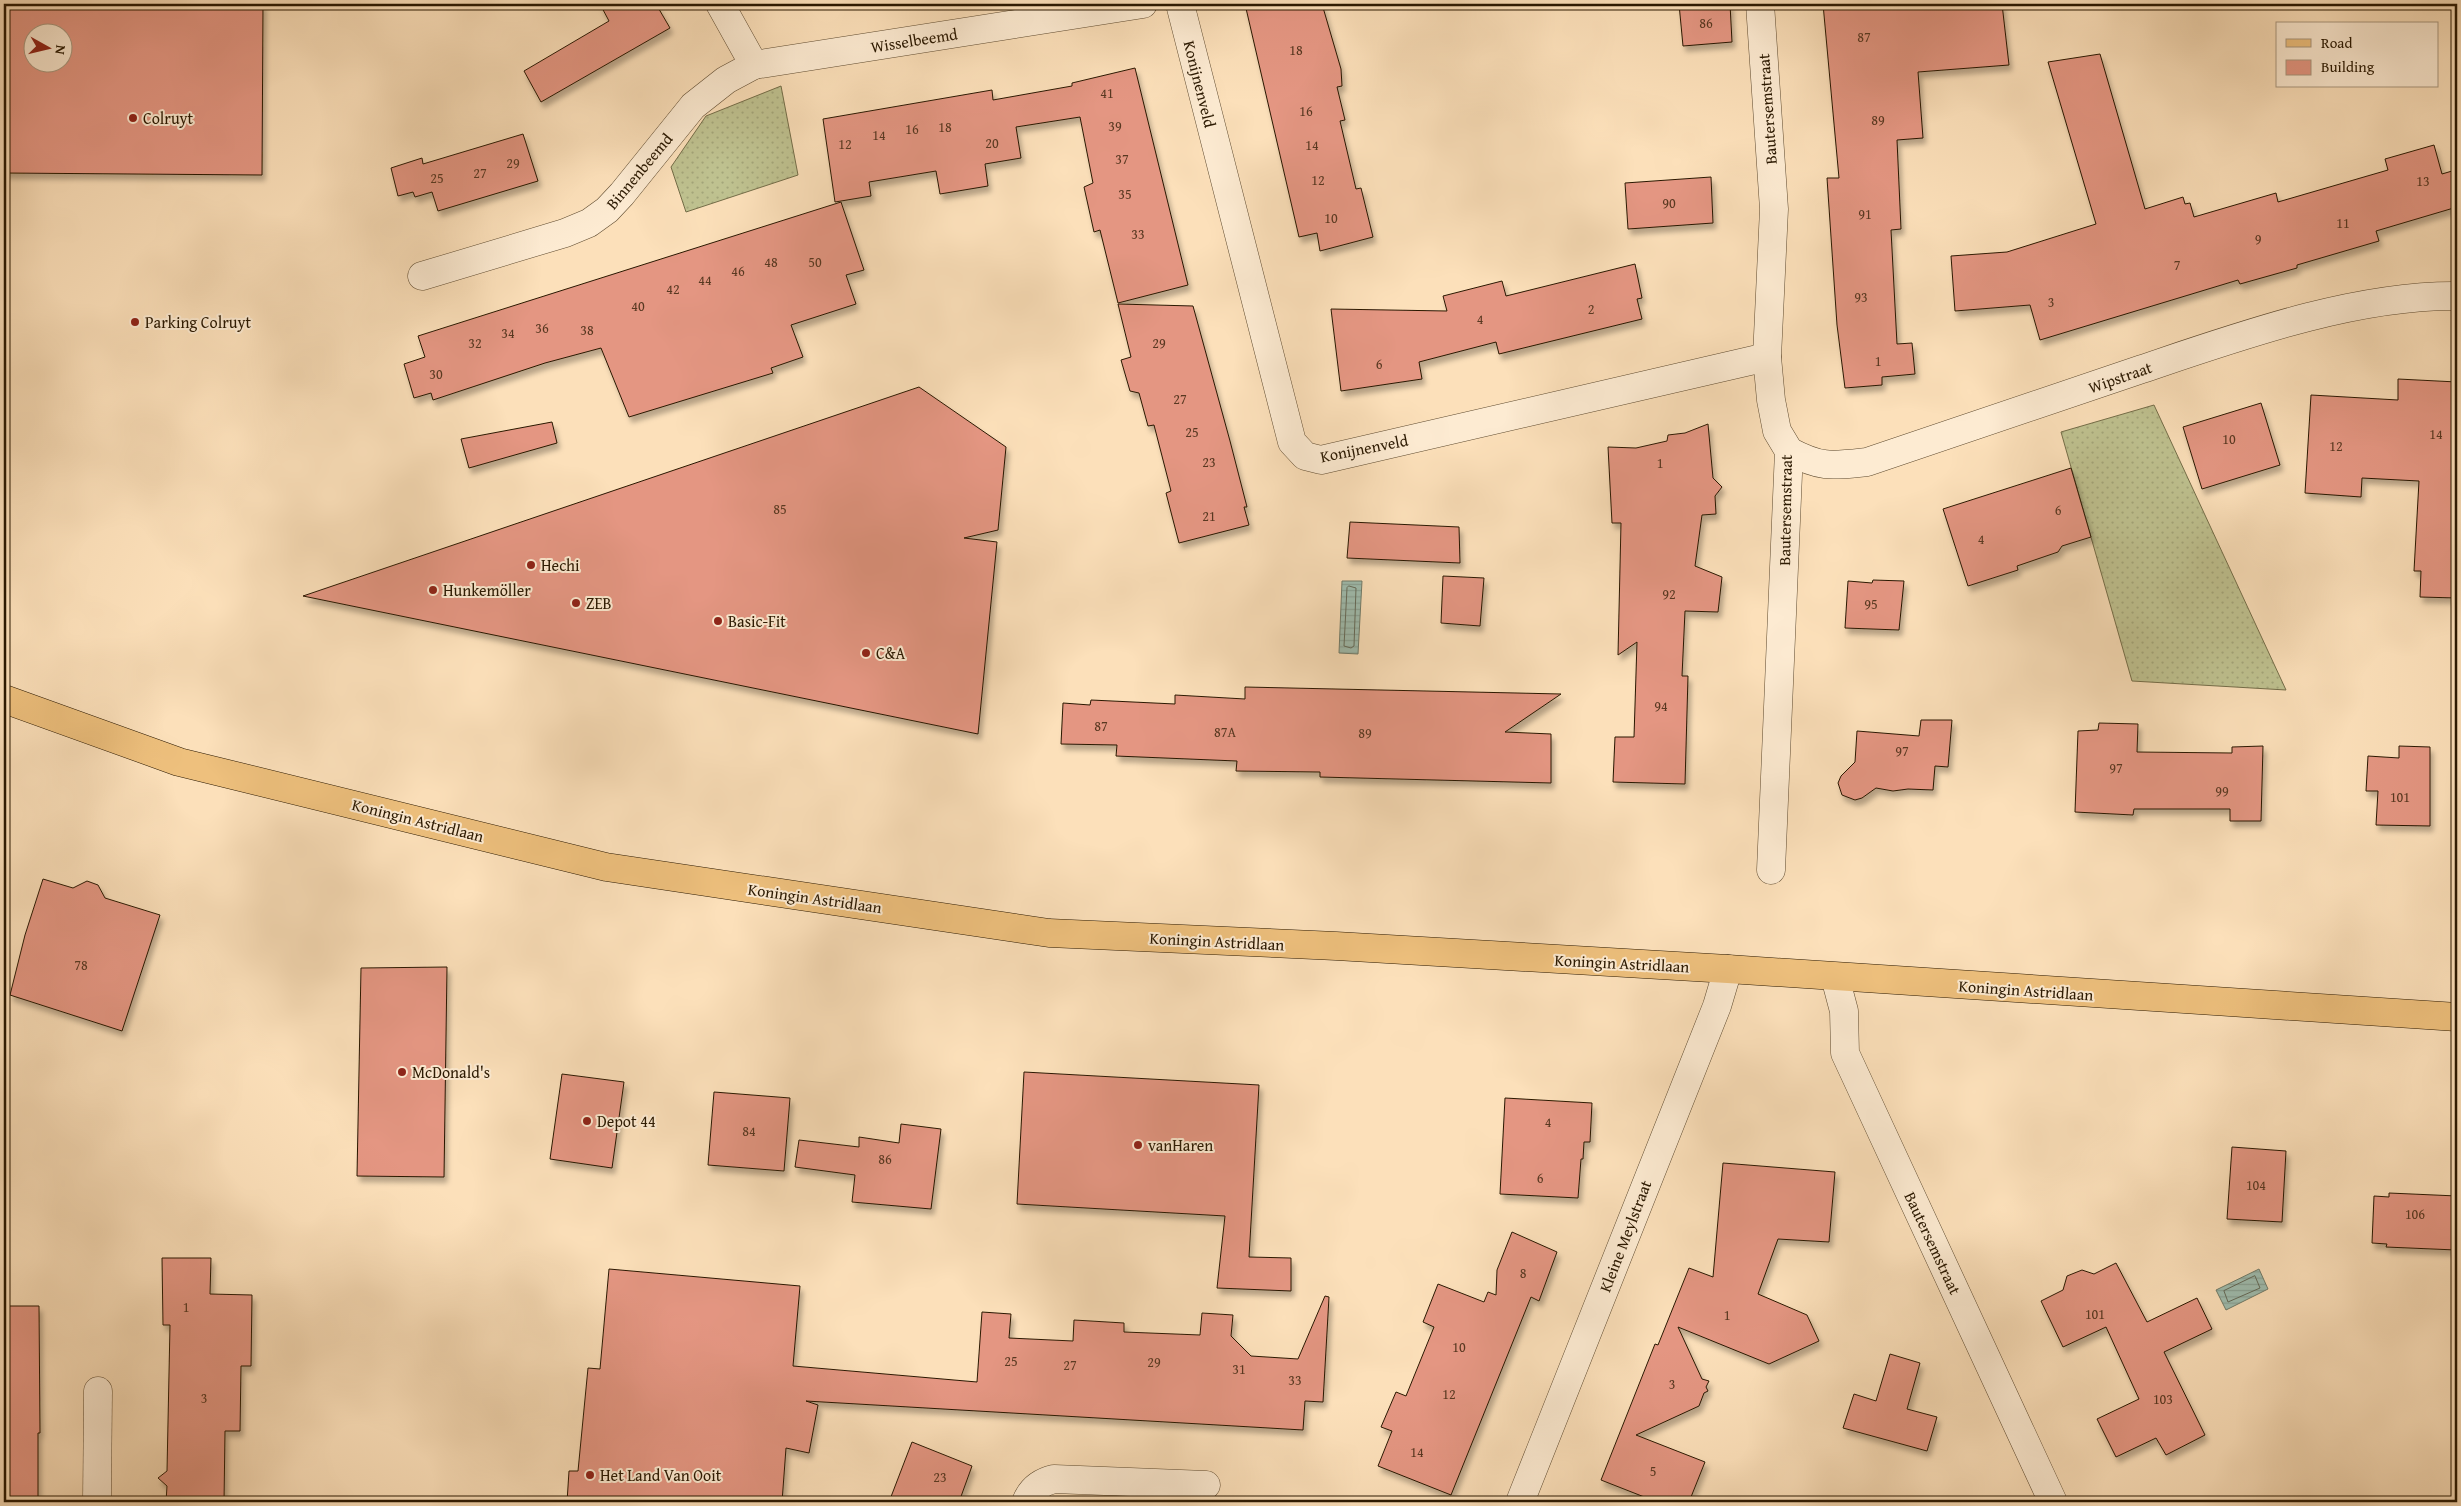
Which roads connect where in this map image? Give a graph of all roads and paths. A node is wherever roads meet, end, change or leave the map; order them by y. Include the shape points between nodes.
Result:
1 (720, 4) edge
2 (1143, 4) edge
3 (1180, 4) edge
4 (1760, 4) edge
5 (754, 65) junction
6 (422, 276) dead end
7 (2457, 296) edge
8 (1766, 357) junction
9 (1789, 451) junction
10 (4, 699) edge
11 (1771, 870) dead end
12 (1728, 969) junction
13 (1835, 977) junction
14 (2457, 1017) edge
15 (98, 1391) dead end
16 (1206, 1485) dead end
17 (97, 1502) edge
18 (1026, 1502) edge
19 (1520, 1502) edge
20 (2053, 1502) edge

1 - 5 street
2 - 5 street, Wisselbeemd
3 - 8 street, Konijnenveld via 1292,442 1306,456 1321,460
4 - 8 street, Bautersemstraat via 1774,209
5 - 6 street, Binnenbeemd via 726,80 693,106 622,194 589,224
7 - 9 street, Wipstraat via 2362,304 2227,340 1867,462 1838,466 1813,464
8 - 9 street, Bautersemstraat via 1777,431
9 - 11 street, Bautersemstraat
10 - 12 main road, Koningin Astridlaan via 179,762 606,867 1049,933
12 - 13 main road, Koningin Astridlaan
12 - 19 street, Kleine Meylstraat via 1717,1006
13 - 14 main road, Koningin Astridlaan
13 - 20 street, Bautersemstraat via 1844,1011 1845,1053
15 - 17 street
16 - 18 street via 1054,1479 1039,1485

